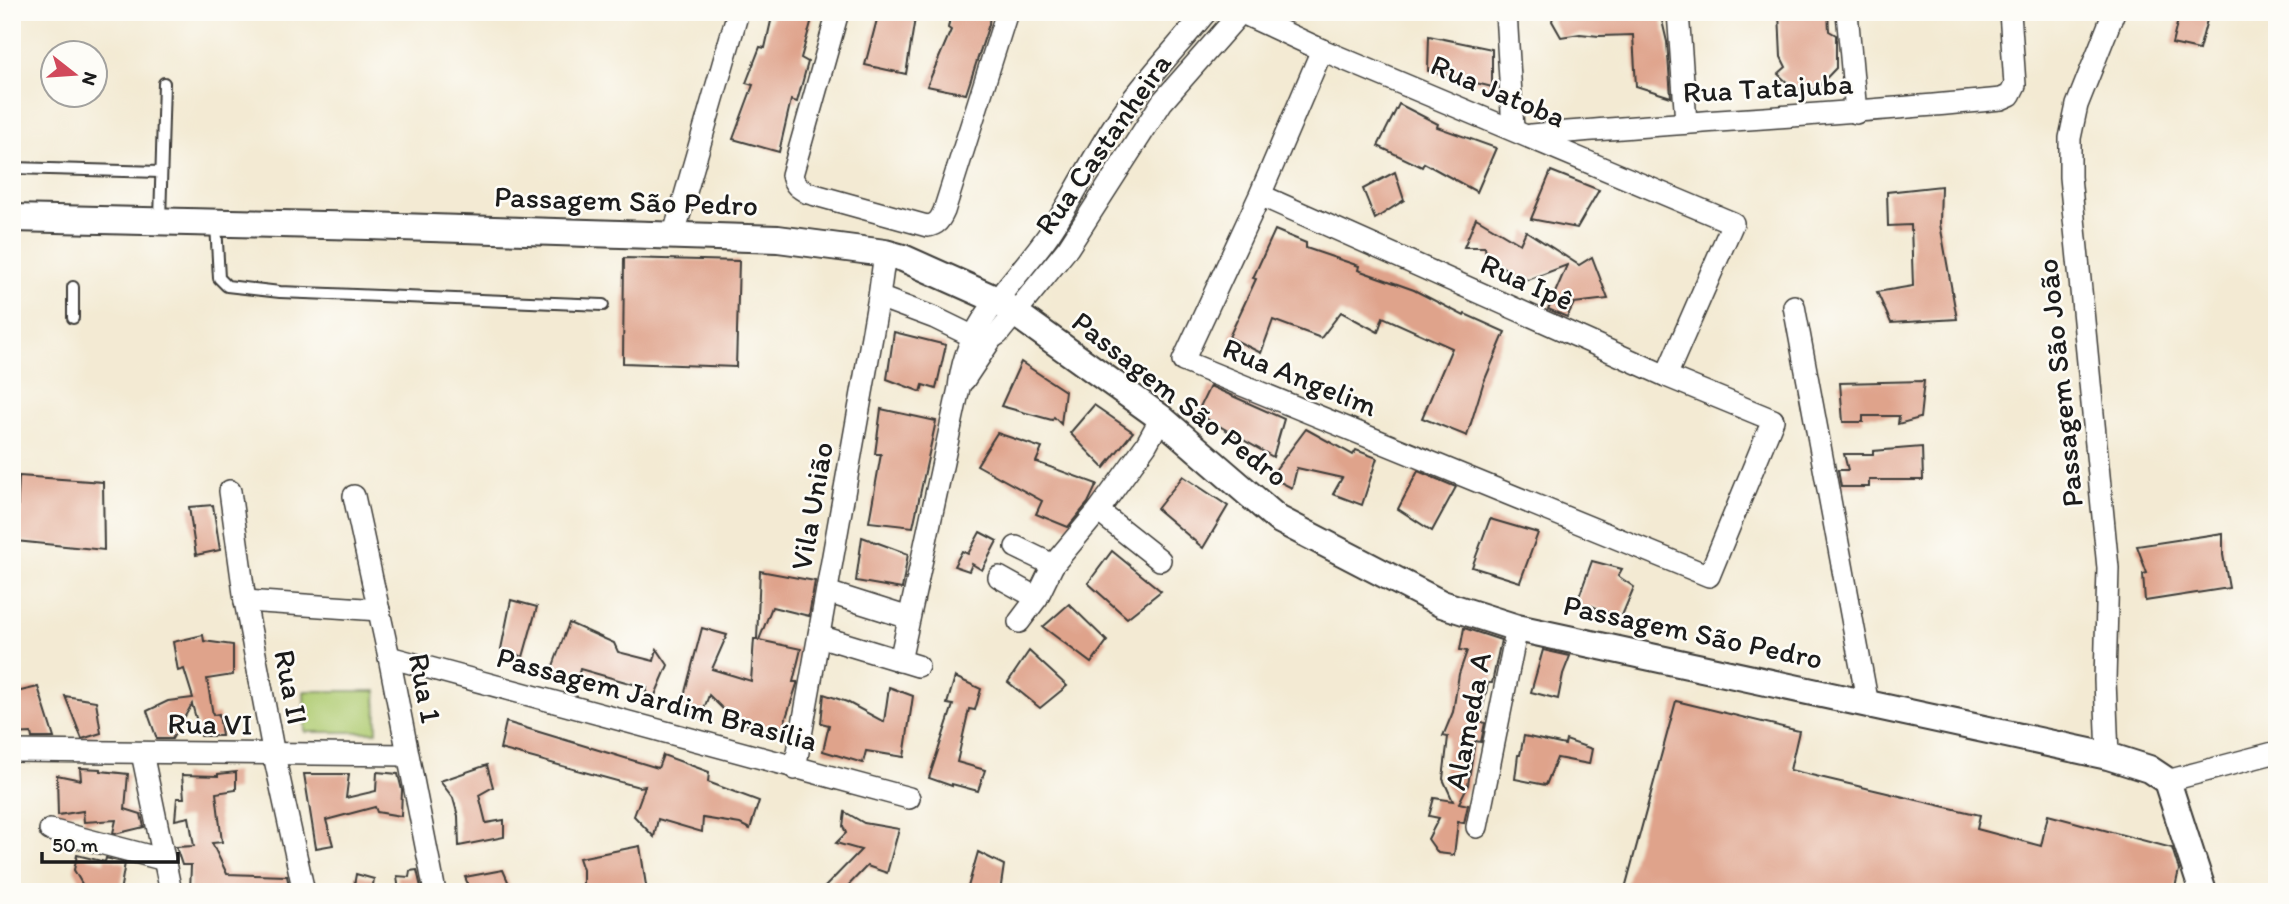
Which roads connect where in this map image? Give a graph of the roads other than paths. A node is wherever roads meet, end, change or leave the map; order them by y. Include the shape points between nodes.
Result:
1 (738, 12) edge
2 (838, 12) edge
3 (1007, 12) edge
4 (1206, 12) edge
5 (1241, 12) edge
6 (1506, 12) edge
7 (1678, 12) edge
8 (1847, 12) edge
9 (2010, 12) edge
10 (2114, 12) edge
11 (1322, 50) junction
12 (164, 83) dead end
13 (1856, 113) junction
14 (1686, 122) junction
15 (1520, 132) junction
16 (12, 168) edge
17 (161, 172) junction
18 (1260, 195) junction
19 (12, 218) edge
20 (159, 221) junction
21 (216, 222) junction
22 (1050, 232) junction
23 (673, 237) junction
24 (1068, 248) junction
25 (885, 253) junction
26 (73, 287) dead end
27 (879, 297) junction
28 (603, 304) dead end
29 (1006, 306) junction
30 (1794, 306) dead end
31 (73, 318) dead end
32 (972, 336) junction
33 (1666, 376) junction
34 (959, 388) junction
35 (1161, 418) junction
36 (1773, 420) joint
37 (230, 491) dead end
38 (354, 496) dead end
39 (1098, 511) junction
40 (1016, 547) dead end
41 (1160, 561) dead end
42 (1053, 565) junction
43 (999, 578) dead end
44 (827, 592) junction
45 (1037, 598) junction
46 (245, 601) junction
47 (379, 610) junction
48 (909, 618) junction
49 (1019, 622) dead end
50 (1517, 628) junction
51 (819, 636) junction
52 (389, 657) junction
53 (1868, 705) junction
54 (12, 751) edge
55 (2277, 752) edge
56 (142, 753) junction
57 (274, 755) junction
58 (407, 755) junction
59 (2108, 756) junction
60 (795, 769) junction
61 (2167, 781) junction
62 (909, 798) dead end
63 (1477, 827) dead end
64 (50, 830) dead end
65 (165, 860) junction
66 (2277, 890) edge
67 (171, 892) edge
68 (304, 892) edge
69 (435, 892) edge
70 (2203, 892) edge
71 (2272, 892) edge

1 - 23 street
2 - 3 street via 794,181 808,193 927,226 940,220 944,211
4 - 22 street, Rua Castanheira via 1121,114
5 - 11 street, Rua Jatoba
5 - 24 street, Rua Castanheira via 1162,102
6 - 15 street
7 - 14 street
8 - 13 street
9 - 13 street, Rua Tatajuba via 2015,85 2010,95
10 - 59 street, Passagem São João via 2077,105 2070,138 2108,568
11 - 15 street, Rua Jatoba
11 - 18 street, Rua Angelim
12 - 17 lane
13 - 14 street, Rua Tatajuba
14 - 15 street, Rua Tatajuba
15 - 33 street, Rua Jatoba via 1733,223
16 - 17 lane
17 - 20 lane
18 - 33 street, Rua Ipê
18 - 36 street, Rua Angelim via 1183,361 1709,576
19 - 20 street, Passagem São Pedro
20 - 21 street, Passagem São Pedro
21 - 23 street, Passagem São Pedro
21 - 28 lane via 219,278 227,286
22 - 24 street
22 - 29 street, Rua Castanheira
23 - 25 street, Passagem São Pedro via 778,239
24 - 29 street, Rua Castanheira
25 - 27 street, Vila União
25 - 29 street, Passagem São Pedro
26 - 31 lane
27 - 32 street
27 - 44 street, Vila União
29 - 32 street
29 - 34 street via 992,338
29 - 35 street, Passagem São Pedro
30 - 53 street
32 - 34 street via 961,365
33 - 36 street, Rua Ipê
34 - 48 street
35 - 39 street
35 - 50 street, Passagem São Pedro via 1278,519 1443,604
37 - 46 street, Rua II
38 - 47 street, Rua 1
39 - 41 street
39 - 42 street
40 - 42 street
42 - 45 street
43 - 45 street
44 - 48 street
44 - 51 street, Vila União
45 - 49 street
46 - 47 street
46 - 57 street, Rua II
47 - 52 street, Rua 1
48 - 51 street via 909,664
50 - 53 street, Passagem São Pedro via 1622,657
50 - 63 street, Alameda A
51 - 60 street, Vila União
52 - 58 street, Rua 1
52 - 60 street, Passagem Jardim Brasília
53 - 59 street, Passagem São Pedro
54 - 56 street, Rua VI
55 - 61 street
56 - 57 street, Rua VI
56 - 65 street
57 - 58 street, Rua VI
57 - 68 street, Rua II
58 - 69 street, Rua 1
59 - 61 street, Passagem São Pedro via 2149,769
60 - 62 street, Passagem Jardim Brasília
61 - 70 street
64 - 65 street
65 - 67 street
66 - 71 street

